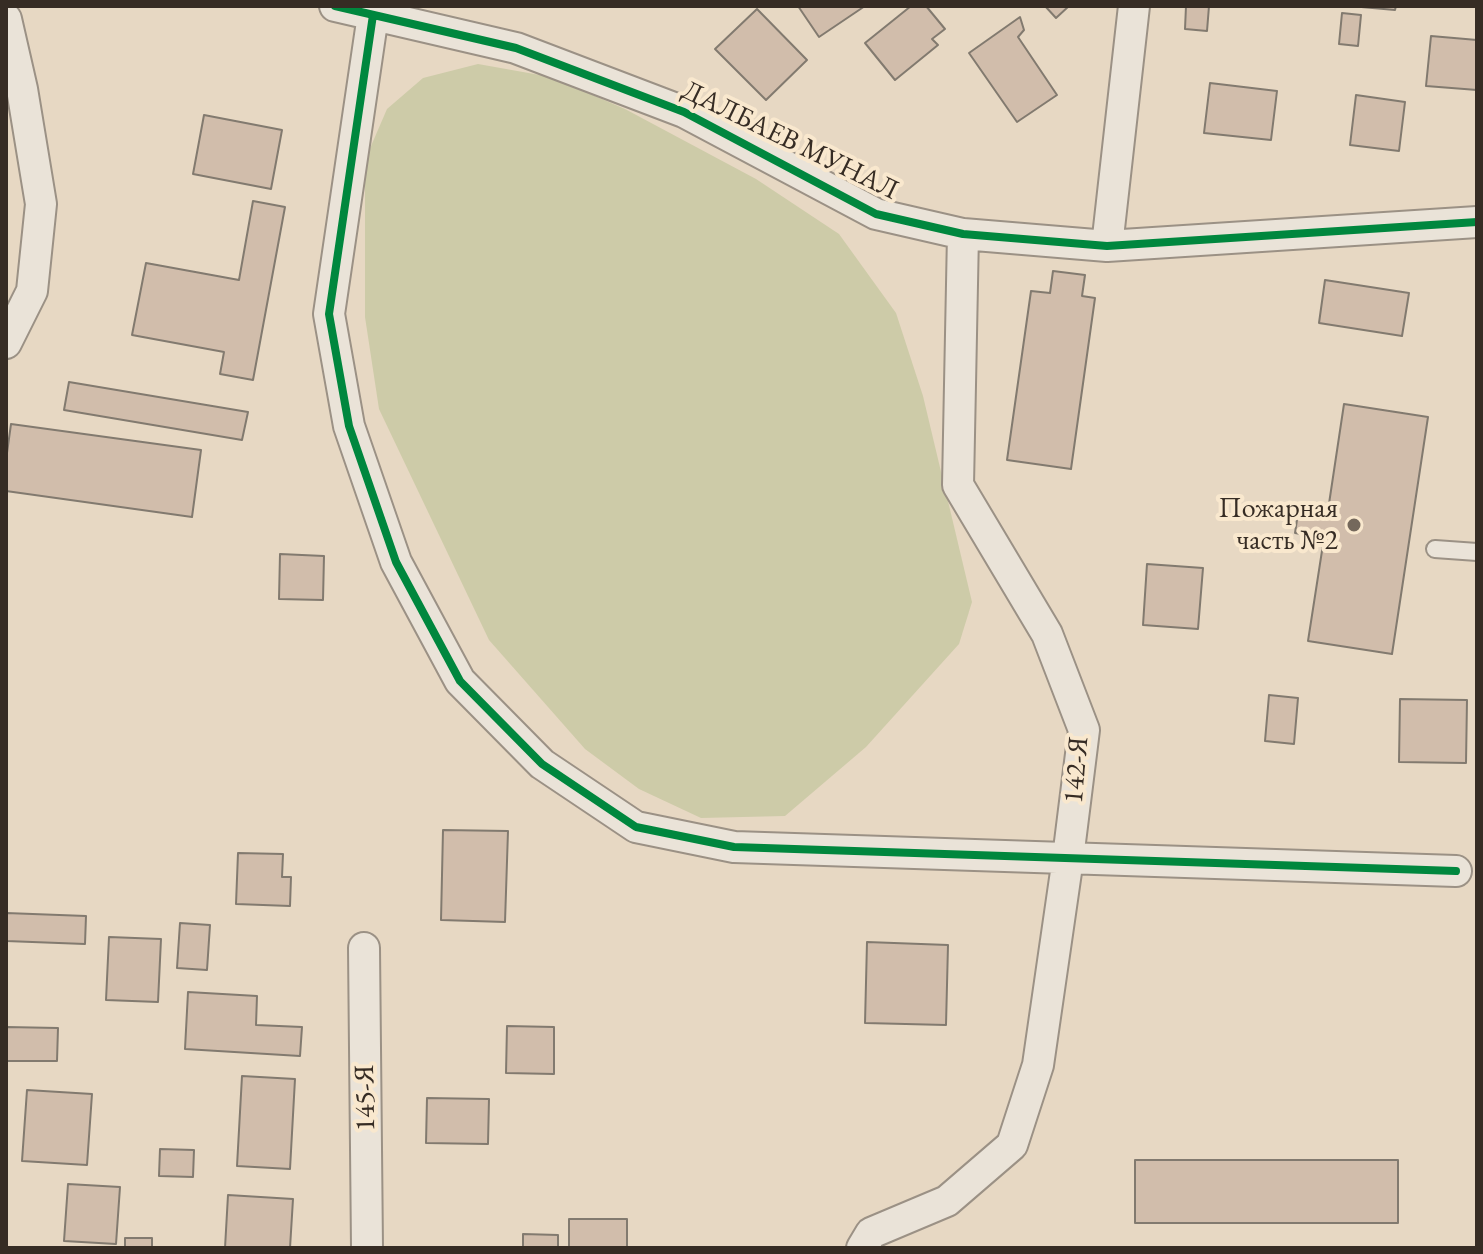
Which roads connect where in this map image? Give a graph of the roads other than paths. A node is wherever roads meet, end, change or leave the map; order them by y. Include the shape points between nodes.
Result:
1 (335, 6) edge
2 (1134, 6) edge
3 (373, 15) junction
4 (6, 19) edge
5 (14, 92) edge
6 (1477, 222) edge
7 (963, 234) junction
8 (1107, 246) junction
9 (6, 343) edge
10 (1435, 549) dead end
11 (1477, 552) edge
12 (1068, 858) junction
13 (1456, 871) dead end
14 (364, 948) dead end
15 (367, 1248) edge
16 (862, 1248) edge

1 - 3 street, ДАЛБАЕВ МУНАЛ
2 - 8 street
3 - 7 street, ДАЛБАЕВ МУНАЛ via 516,48 684,112 876,214
3 - 12 street via 329,314 349,426 396,562 460,681 542,764 636,827 734,847
4 - 5 street
5 - 9 street via 41,204 32,291
6 - 8 street, ДАЛБАЕВ МУНАЛ
7 - 8 street, ДАЛБАЕВ МУНАЛ
7 - 12 street, 142-Я via 958,485 1047,634 1084,730
10 - 11 lane
12 - 13 street
12 - 16 street, 142-Я via 1038,1065 1012,1145 947,1201 871,1233
14 - 15 street, 145-Я

